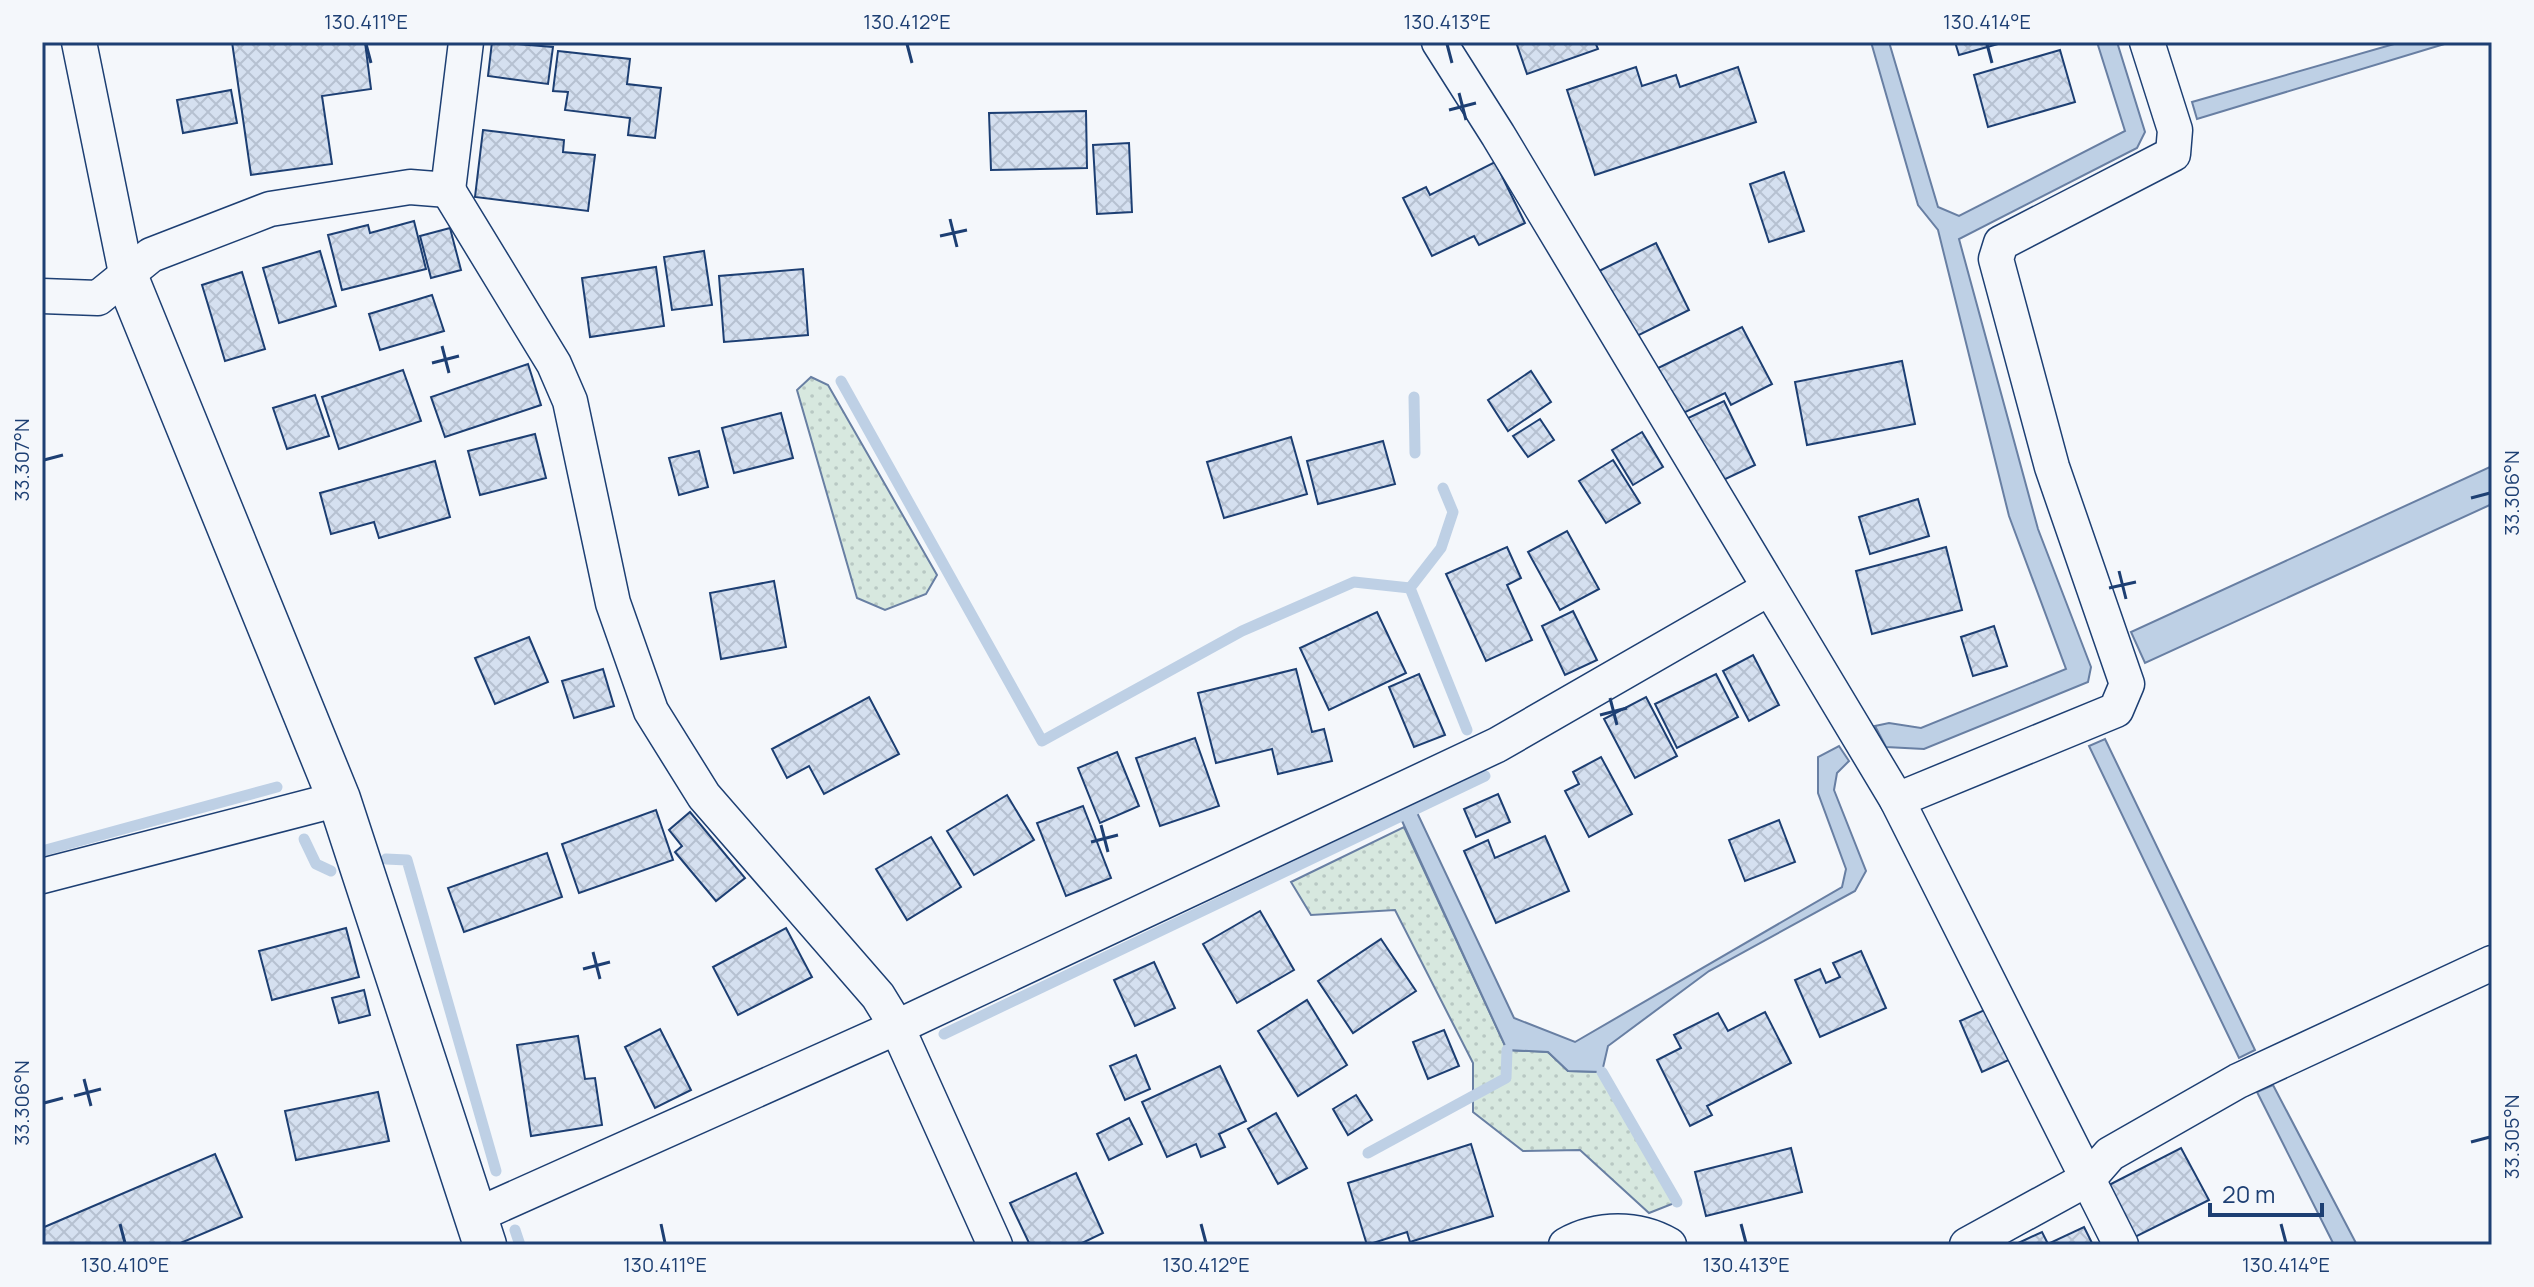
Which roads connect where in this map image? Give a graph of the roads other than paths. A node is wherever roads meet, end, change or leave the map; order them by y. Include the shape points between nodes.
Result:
1 (79, 42) edge
2 (466, 42) edge
3 (1439, 42) edge
4 (2147, 42) edge
5 (448, 190) junction
6 (127, 278) junction
7 (42, 296) edge
8 (1768, 589) junction
9 (339, 799) junction
10 (1897, 800) junction
11 (42, 876) edge
12 (2492, 963) edge
13 (897, 1027) junction
14 (2089, 1178) junction
15 (480, 1230) edge
16 (995, 1245) edge
17 (1566, 1245) edge
18 (1669, 1245) edge
19 (1967, 1245) edge
20 (2121, 1245) edge

1 - 6 street
2 - 5 street
3 - 8 street
4 - 10 street via 2175,130 2173,154 2001,243 1996,259 2052,467 2127,684 2116,710
5 - 6 street via 410,187 270,209 151,255
5 - 13 street via 554,364 570,401 613,603 651,711 704,796 878,996
6 - 7 street via 98,298
6 - 9 street
8 - 10 street
8 - 13 street via 1497,745
9 - 11 street
9 - 15 street
10 - 14 street
12 - 14 street via 2238,1081 2110,1154
13 - 15 street
13 - 16 street
14 - 19 street
14 - 20 street
17 - 18 street via 1623,1231 1651,1234

